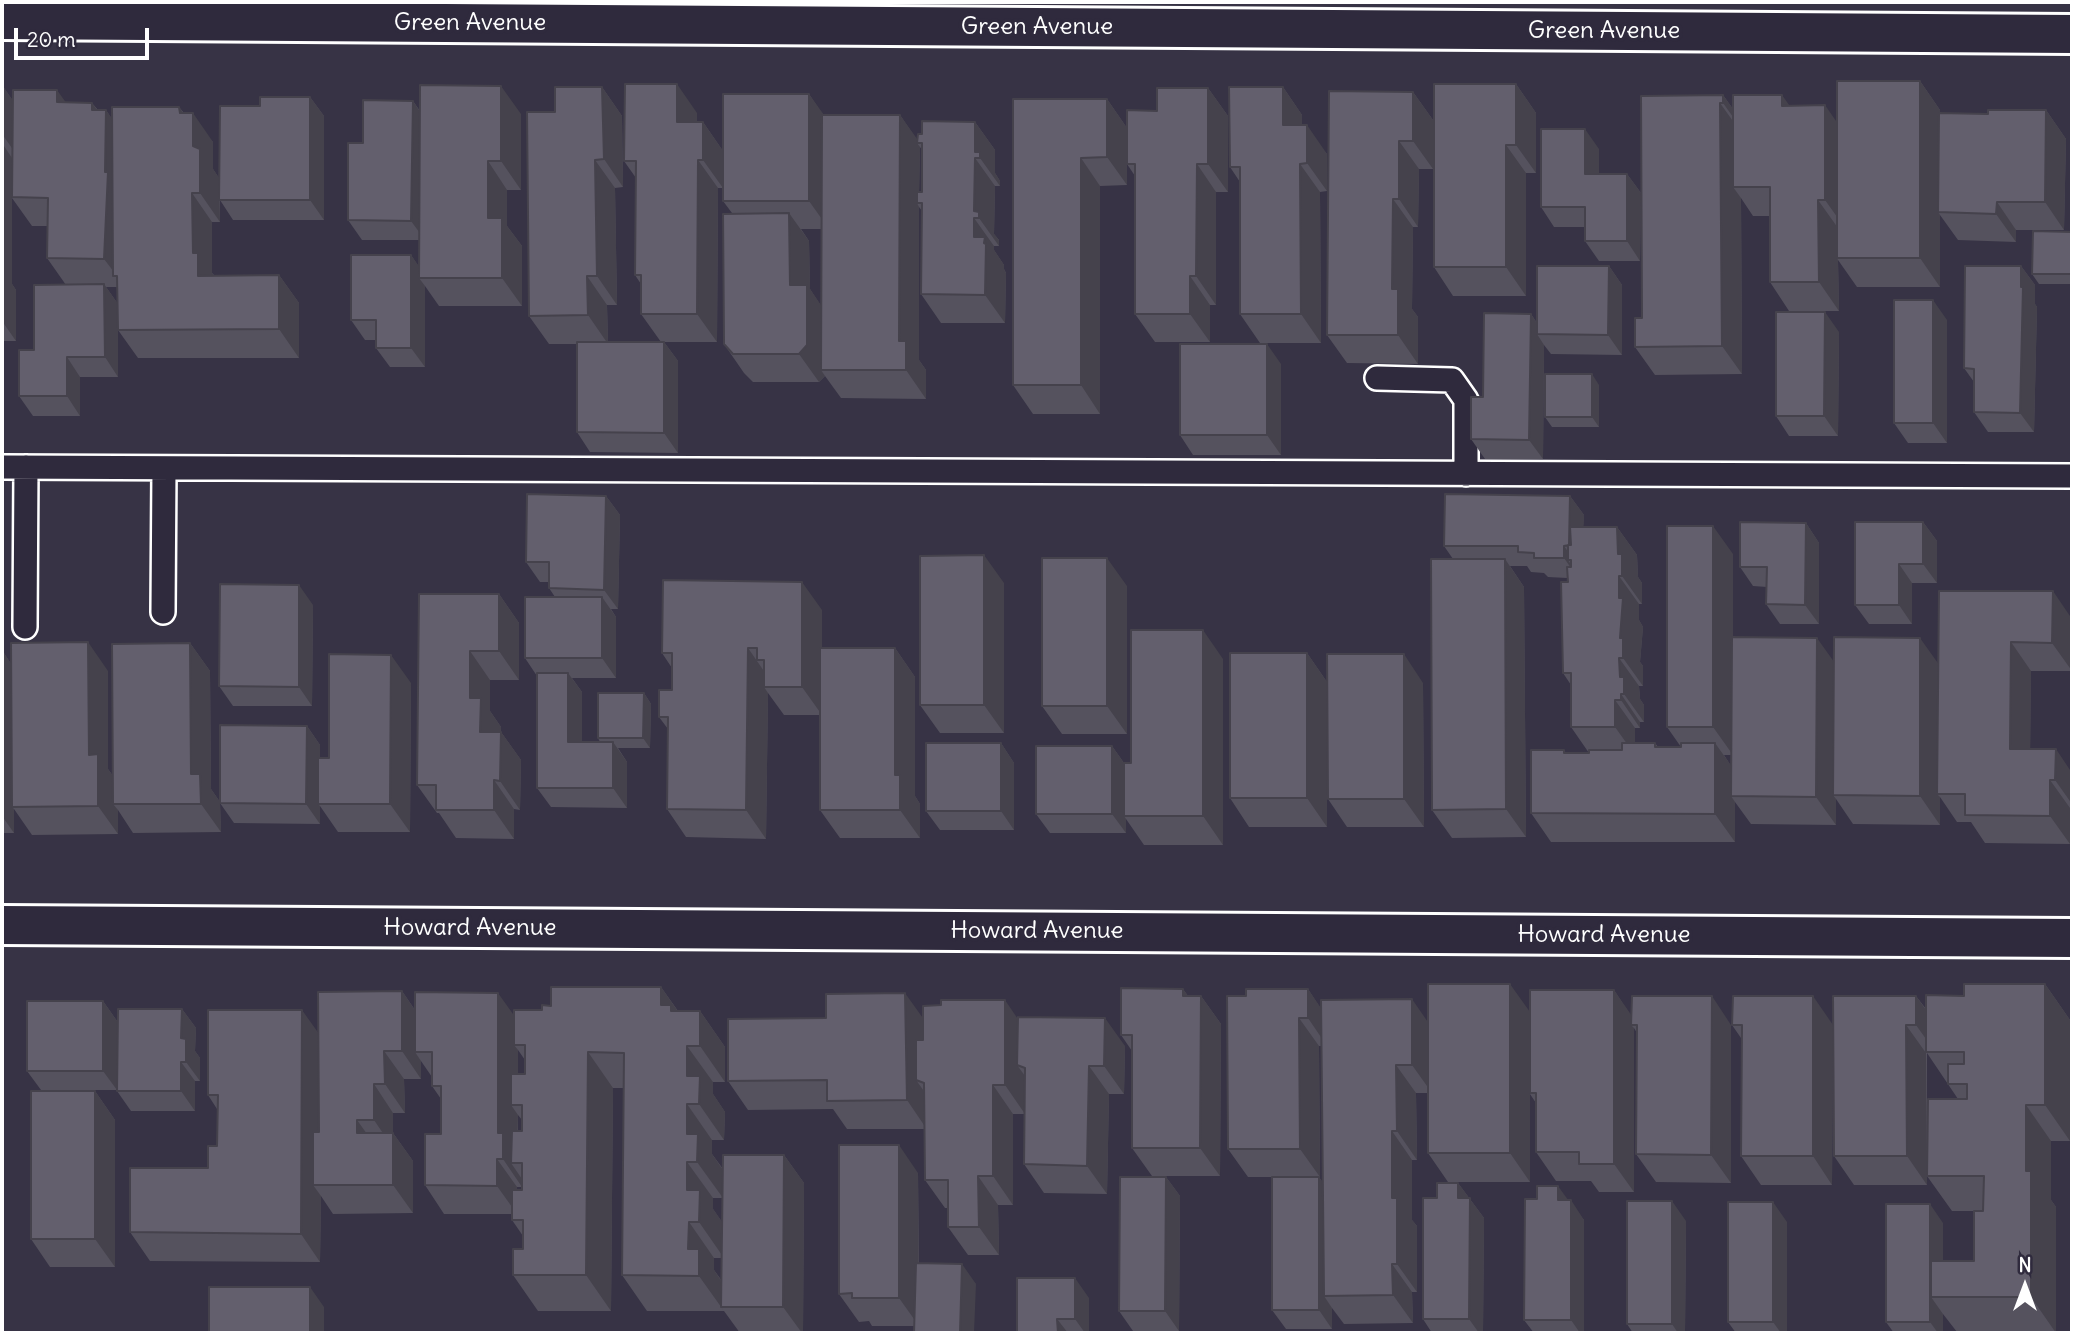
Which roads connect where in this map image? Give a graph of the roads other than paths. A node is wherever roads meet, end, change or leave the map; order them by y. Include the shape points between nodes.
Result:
1 (2, 20) edge
2 (2072, 34) edge
3 (1377, 378) dead end
4 (2, 467) edge
5 (26, 467) junction
6 (164, 468) junction
7 (1466, 474) junction
8 (2072, 476) edge
9 (163, 612) dead end
10 (25, 626) dead end
11 (2, 925) edge
12 (2072, 938) edge

1 - 2 street, Green Avenue
3 - 7 lane via 1452,380 1466,400
4 - 5 lane
5 - 6 lane
5 - 10 lane
6 - 7 lane
6 - 9 lane
7 - 8 lane
11 - 12 street, Howard Avenue

